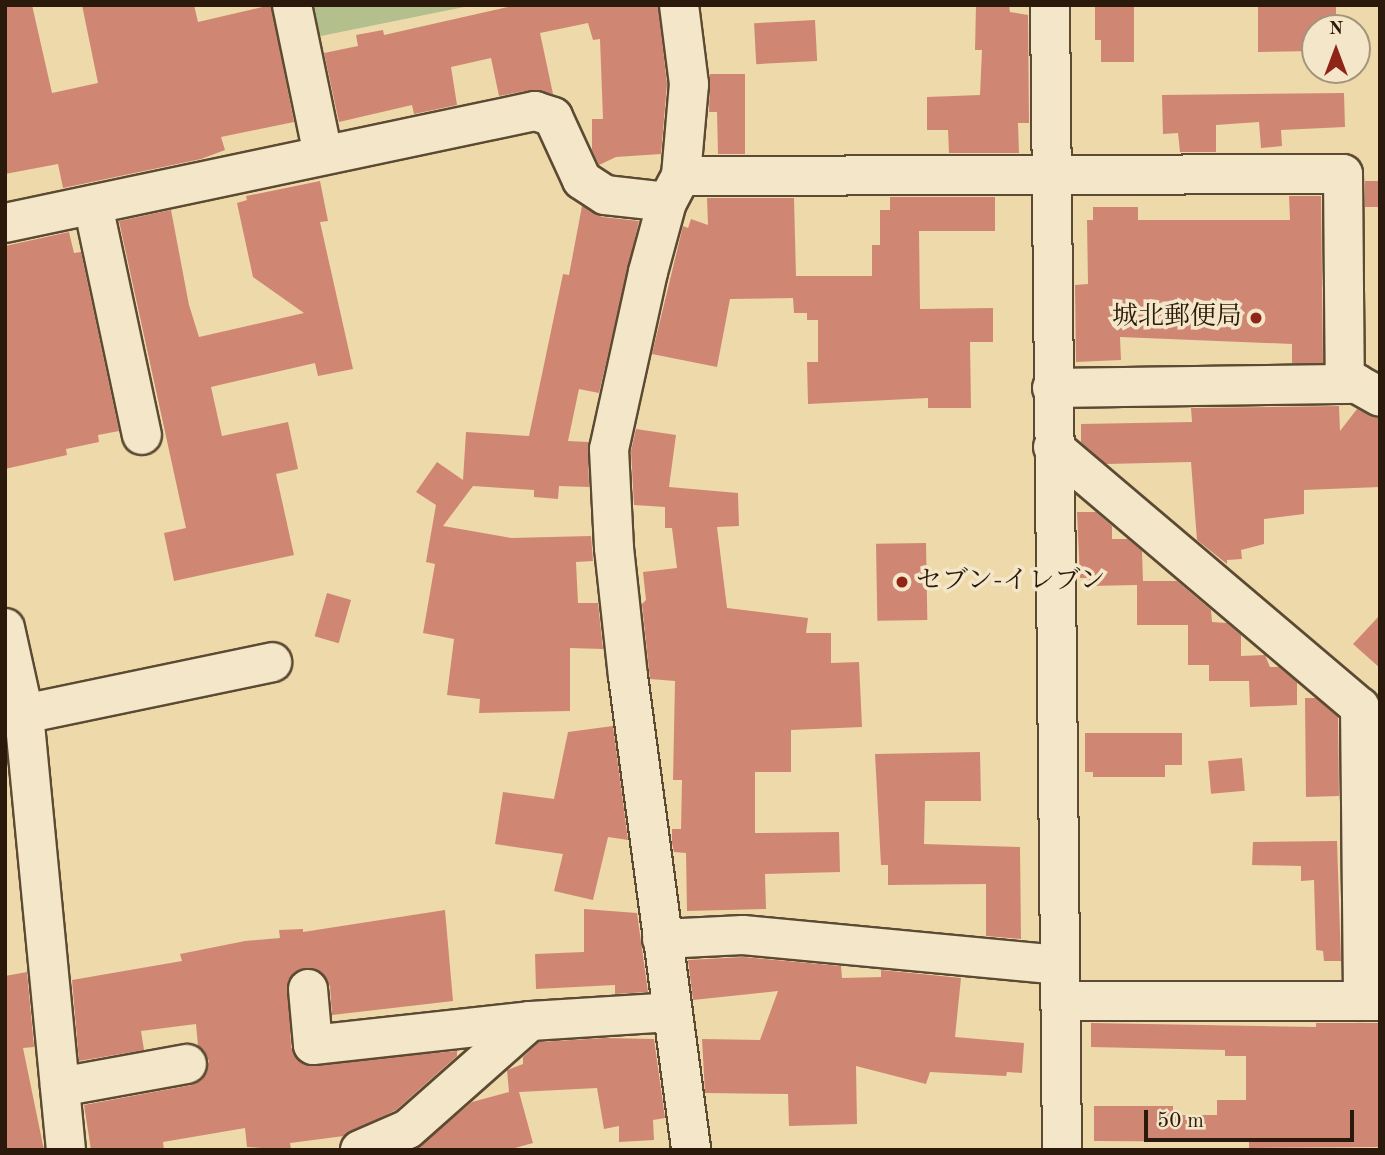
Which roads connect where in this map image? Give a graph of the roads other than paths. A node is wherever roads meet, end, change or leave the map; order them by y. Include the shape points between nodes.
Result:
1 (292, 5) edge
2 (679, 5) edge
3 (1050, 5) edge
4 (323, 155) junction
5 (1052, 175) junction
6 (674, 189) junction
7 (93, 205) junction
8 (5, 223) edge
9 (1052, 388) junction
10 (1362, 391) edge
11 (142, 435) dead end
12 (1053, 447) junction
13 (5, 628) edge
14 (272, 662) dead end
15 (1370, 713) edge
16 (15, 716) edge
17 (662, 939) junction
18 (1060, 984) junction
19 (308, 989) dead end
20 (1372, 1001) edge
21 (672, 1012) junction
22 (530, 1021) junction
23 (187, 1064) dead end
24 (60, 1087) junction
25 (66, 1150) edge
26 (360, 1150) edge
27 (691, 1150) edge
28 (1062, 1150) edge

1 - 4 street
2 - 6 street via 689,85
3 - 5 street
4 - 6 street via 535,111 553,117 582,180 605,195
4 - 7 street
5 - 6 street
5 - 9 street
5 - 10 street via 1343,174
6 - 17 street via 609,449 614,548
7 - 8 street
7 - 11 street
9 - 10 street
9 - 12 street
12 - 15 street
12 - 18 street
13 - 16 street
14 - 16 street
15 - 20 street
16 - 24 street
17 - 18 street via 743,935
17 - 21 street
18 - 20 street
18 - 28 street
19 - 22 street via 313,1045
21 - 22 street
21 - 27 street
22 - 26 street via 408,1129
23 - 24 street
24 - 25 street

